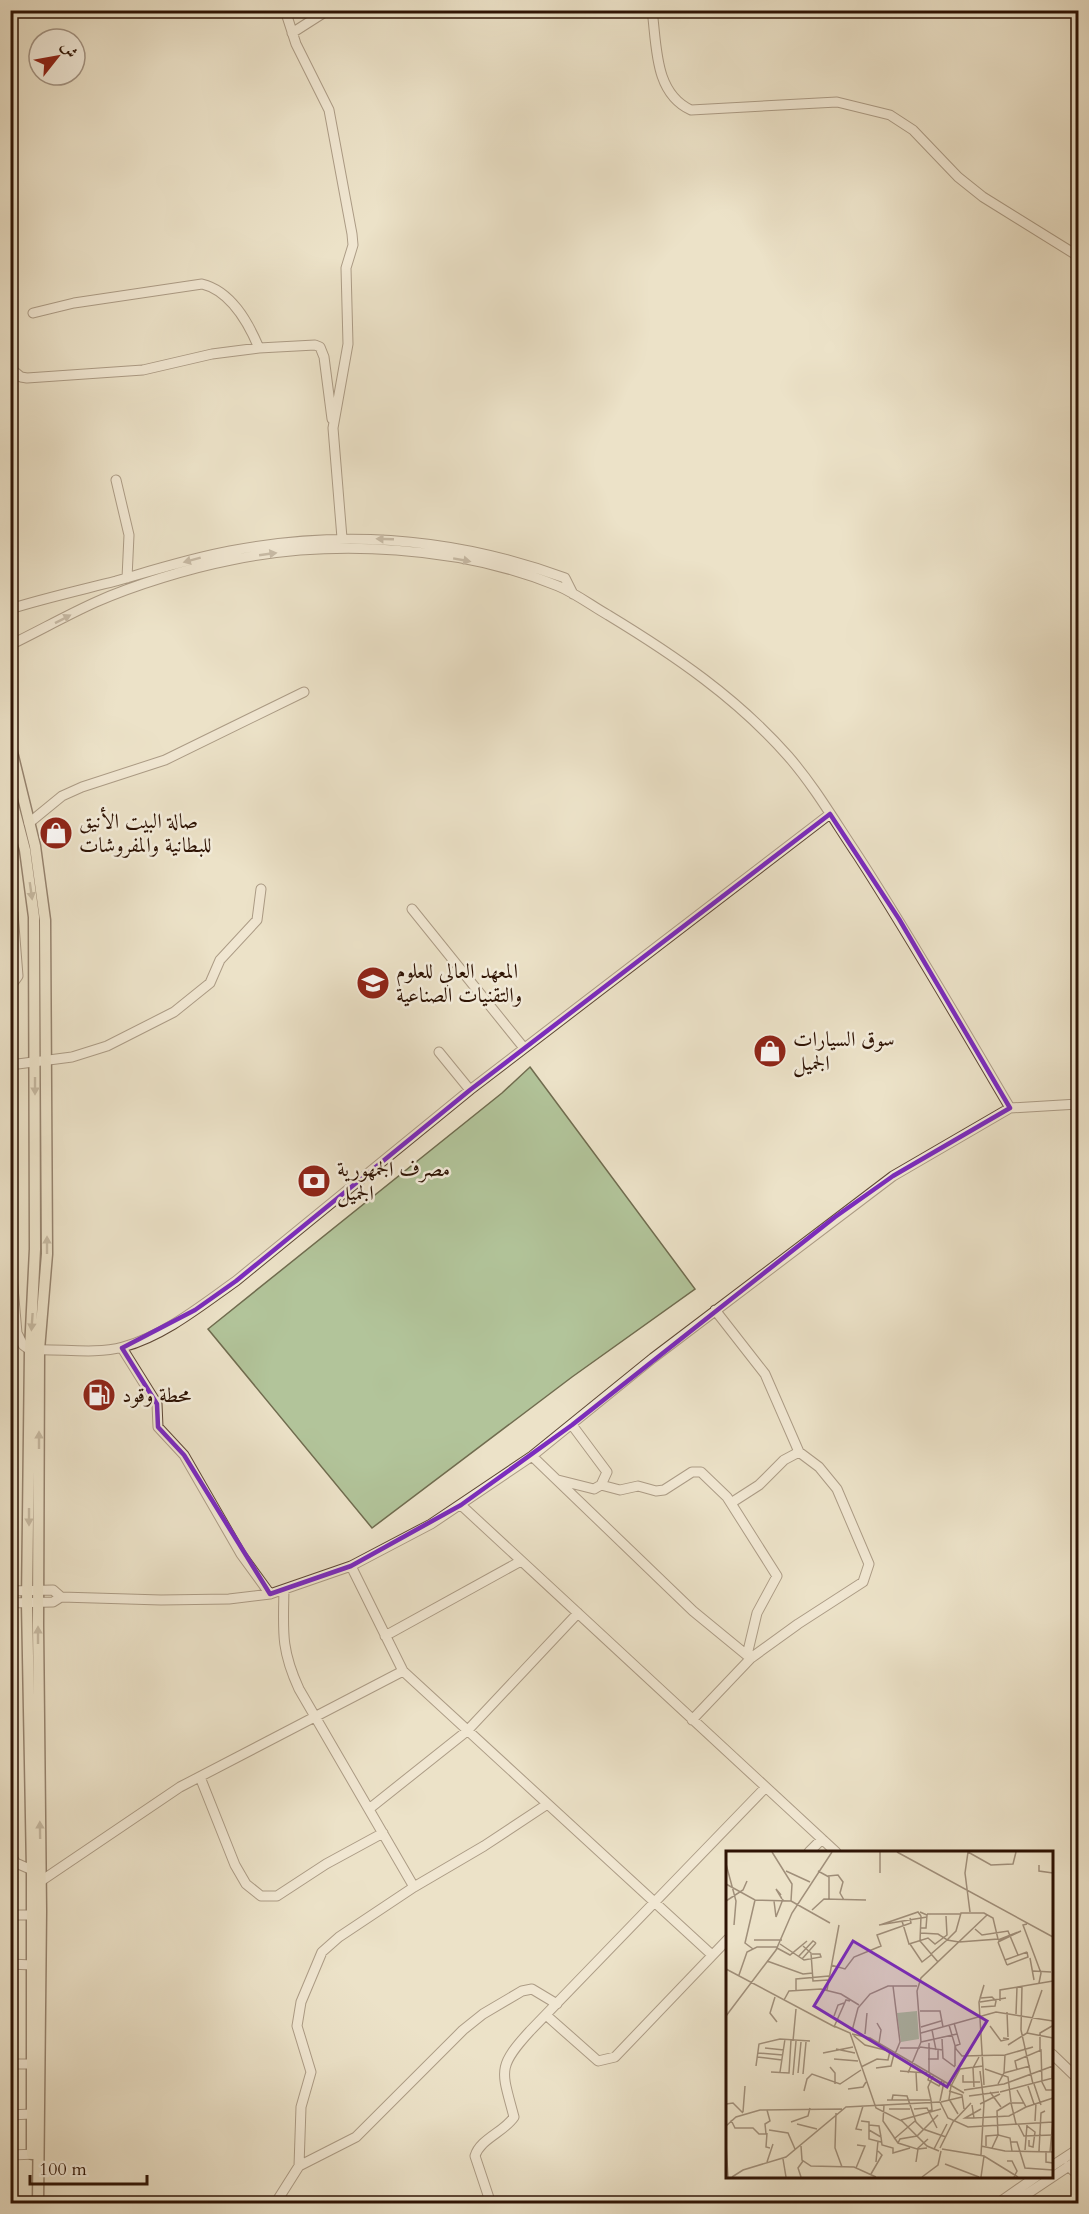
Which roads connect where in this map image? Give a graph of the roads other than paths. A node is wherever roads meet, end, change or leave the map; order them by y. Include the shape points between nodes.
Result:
1 (285, 10) edge
2 (328, 10) edge
3 (652, 10) edge
4 (292, 33) junction
5 (1078, 256) edge
6 (33, 313) dead end
7 (259, 348) junction
8 (10, 368) edge
9 (333, 428) junction
10 (116, 480) dead end
11 (342, 538) junction
12 (229, 555) junction
13 (127, 578) junction
14 (574, 596) junction
15 (10, 609) edge
16 (10, 645) edge
17 (303, 692) dead end
18 (10, 744) edge
19 (10, 793) edge
20 (830, 814) junction
21 (29, 823) junction
22 (261, 889) dead end
23 (412, 909) dead end
24 (13, 913) dead end
25 (10, 987) edge
26 (524, 1048) junction
27 (440, 1052) dead end
28 (41, 1060) junction
29 (10, 1065) edge
30 (470, 1090) junction
31 (1078, 1104) edge
32 (1010, 1108) junction
33 (11, 1256) edge
34 (13, 1305) edge
35 (715, 1310) junction
36 (122, 1348) junction
37 (34, 1350) junction
38 (572, 1425) junction
39 (799, 1452) junction
40 (532, 1456) junction
41 (556, 1479) junction
42 (601, 1485) junction
43 (731, 1503) junction
44 (461, 1505) junction
45 (521, 1561) junction
46 (351, 1566) junction
47 (34, 1590) junction
48 (284, 1590) junction
49 (10, 1591) edge
50 (270, 1594) junction
51 (61, 1597) junction
52 (10, 1603) edge
53 (33, 1603) junction
54 (578, 1613) junction
55 (385, 1636) junction
56 (749, 1657) junction
57 (403, 1671) junction
58 (316, 1718) junction
59 (692, 1720) junction
60 (467, 1731) junction
61 (200, 1777) junction
62 (765, 1788) junction
63 (546, 1805) junction
64 (369, 1809) junction
65 (383, 1833) junction
66 (822, 1839) junction
67 (811, 1851) edge
68 (835, 1851) edge
69 (10, 1855) edge
70 (32, 1870) junction
71 (41, 1881) junction
72 (414, 1887) junction
73 (655, 1905) junction
74 (10, 1915) edge
75 (32, 1915) junction
76 (726, 1941) edge
77 (712, 1955) junction
78 (10, 1964) edge
79 (32, 1965) junction
80 (557, 2004) junction
81 (546, 2015) junction
82 (1053, 2055) edge
83 (10, 2064) edge
84 (32, 2064) junction
85 (1078, 2079) edge
86 (31, 2114) junction
87 (10, 2115) edge
88 (32, 2140) junction
89 (1078, 2149) edge
90 (10, 2150) edge
91 (35, 2154) junction
92 (10, 2156) edge
93 (1078, 2160) edge
94 (1053, 2165) edge
95 (299, 2166) junction
96 (1068, 2166) junction
97 (1078, 2175) edge
98 (1053, 2176) edge
99 (1034, 2178) edge
100 (1050, 2178) edge
101 (31, 2204) edge
102 (38, 2204) edge
103 (275, 2204) edge
104 (491, 2204) edge
105 (997, 2204) edge
106 (1012, 2204) edge

1 - 4 street
2 - 4 street
3 - 5 street via 663,84 680,105 691,110 837,102 890,115 907,125 983,197
4 - 9 street via 329,110 352,234 346,268 348,344
6 - 7 street via 202,284 222,291
7 - 8 street via 143,370 97,374 27,378
7 - 9 street via 320,347
9 - 11 street
10 - 13 street via 129,535
11 - 12 street via 308,539
14 -> 11 street via 565,578 488,553 401,540
12 -> 13 street
12 -> 14 street via 305,549 401,552 485,564 560,587
16 -> 12 street via 120,592
13 - 15 street
14 - 20 street via 654,643 735,702 789,757
17 - 21 street via 165,760 62,796
18 - 21 main road
19 -> 28 main road via 25,850 34,917
20 - 26 street
20 - 32 street via 899,919
21 - 28 main road via 45,920
22 - 28 street via 257,920 220,960 216,973 200,993 174,1012 107,1047 72,1057
23 - 26 street
24 - 25 street via 18,976
26 - 30 street
27 - 30 street
28 - 29 street
28 - 37 main road via 47,1254
30 - 36 street via 236,1281 195,1310
31 - 32 street
32 - 35 street via 893,1176
33 - 34 street
34 - 37 street via 17,1333 23,1345
35 - 38 street
35 - 39 street via 765,1374
36 - 37 street
36 - 50 street via 157,1404 158,1427 184,1455 241,1554
37 - 47 main road
38 - 40 street
38 - 42 street via 607,1472
39 - 43 street
39 - 56 street via 819,1467 837,1489 869,1564 868,1575
40 - 41 street
40 - 44 street
41 - 42 street via 594,1489
41 - 56 street via 693,1611
42 - 43 street via 620,1490 638,1486 664,1490 692,1472 701,1472
43 - 56 street via 777,1576 757,1613
44 - 45 street
44 - 46 street
45 - 54 street
45 - 55 street
46 - 48 street
46 - 55 street
47 - 49 street
47 - 51 street via 53,1590
47 - 53 main road
48 - 50 street
48 - 58 street via 287,1662
50 - 51 street via 201,1601
51 - 53 street via 53,1602
52 - 53 street
53 - 70 main road
71 -> 53 main road
54 - 59 street
54 - 60 street
55 - 57 street
56 - 59 street
57 - 58 street
57 - 60 street
58 - 61 street
58 - 64 street
59 - 62 street
60 - 63 street
60 - 64 street
61 - 65 street via 235,1865 246,1884 261,1896 277,1896
61 - 71 street
62 - 66 street
62 - 73 street
63 - 72 street
63 - 73 street
64 - 65 street
65 - 72 street
66 - 67 street
66 - 68 street
69 - 70 street via 16,1863
70 - 75 main road
71 - 91 main road
72 - 95 street via 339,1937 322,1952 313,1969 297,2026 310,2072 301,2107
73 - 77 street
73 - 80 street
74 - 75 street
75 - 79 main road
76 - 77 street
77 - 81 street via 608,2061 598,2061
78 - 79 street
79 - 84 main road
80 - 81 street
80 - 95 street via 532,1989 483,2014 356,2137
81 - 104 street via 506,2061 502,2074 514,2117 477,2149 475,2156
82 - 85 street
83 - 84 street
84 - 86 main road
86 - 87 street
86 - 88 main road
88 - 90 street via 22,2149
88 - 91 main road
89 - 94 street
91 - 92 street
91 - 101 main road
91 - 102 main road
93 - 96 street
95 - 103 street
96 - 97 street
96 - 98 street
99 - 105 street
100 - 106 street

